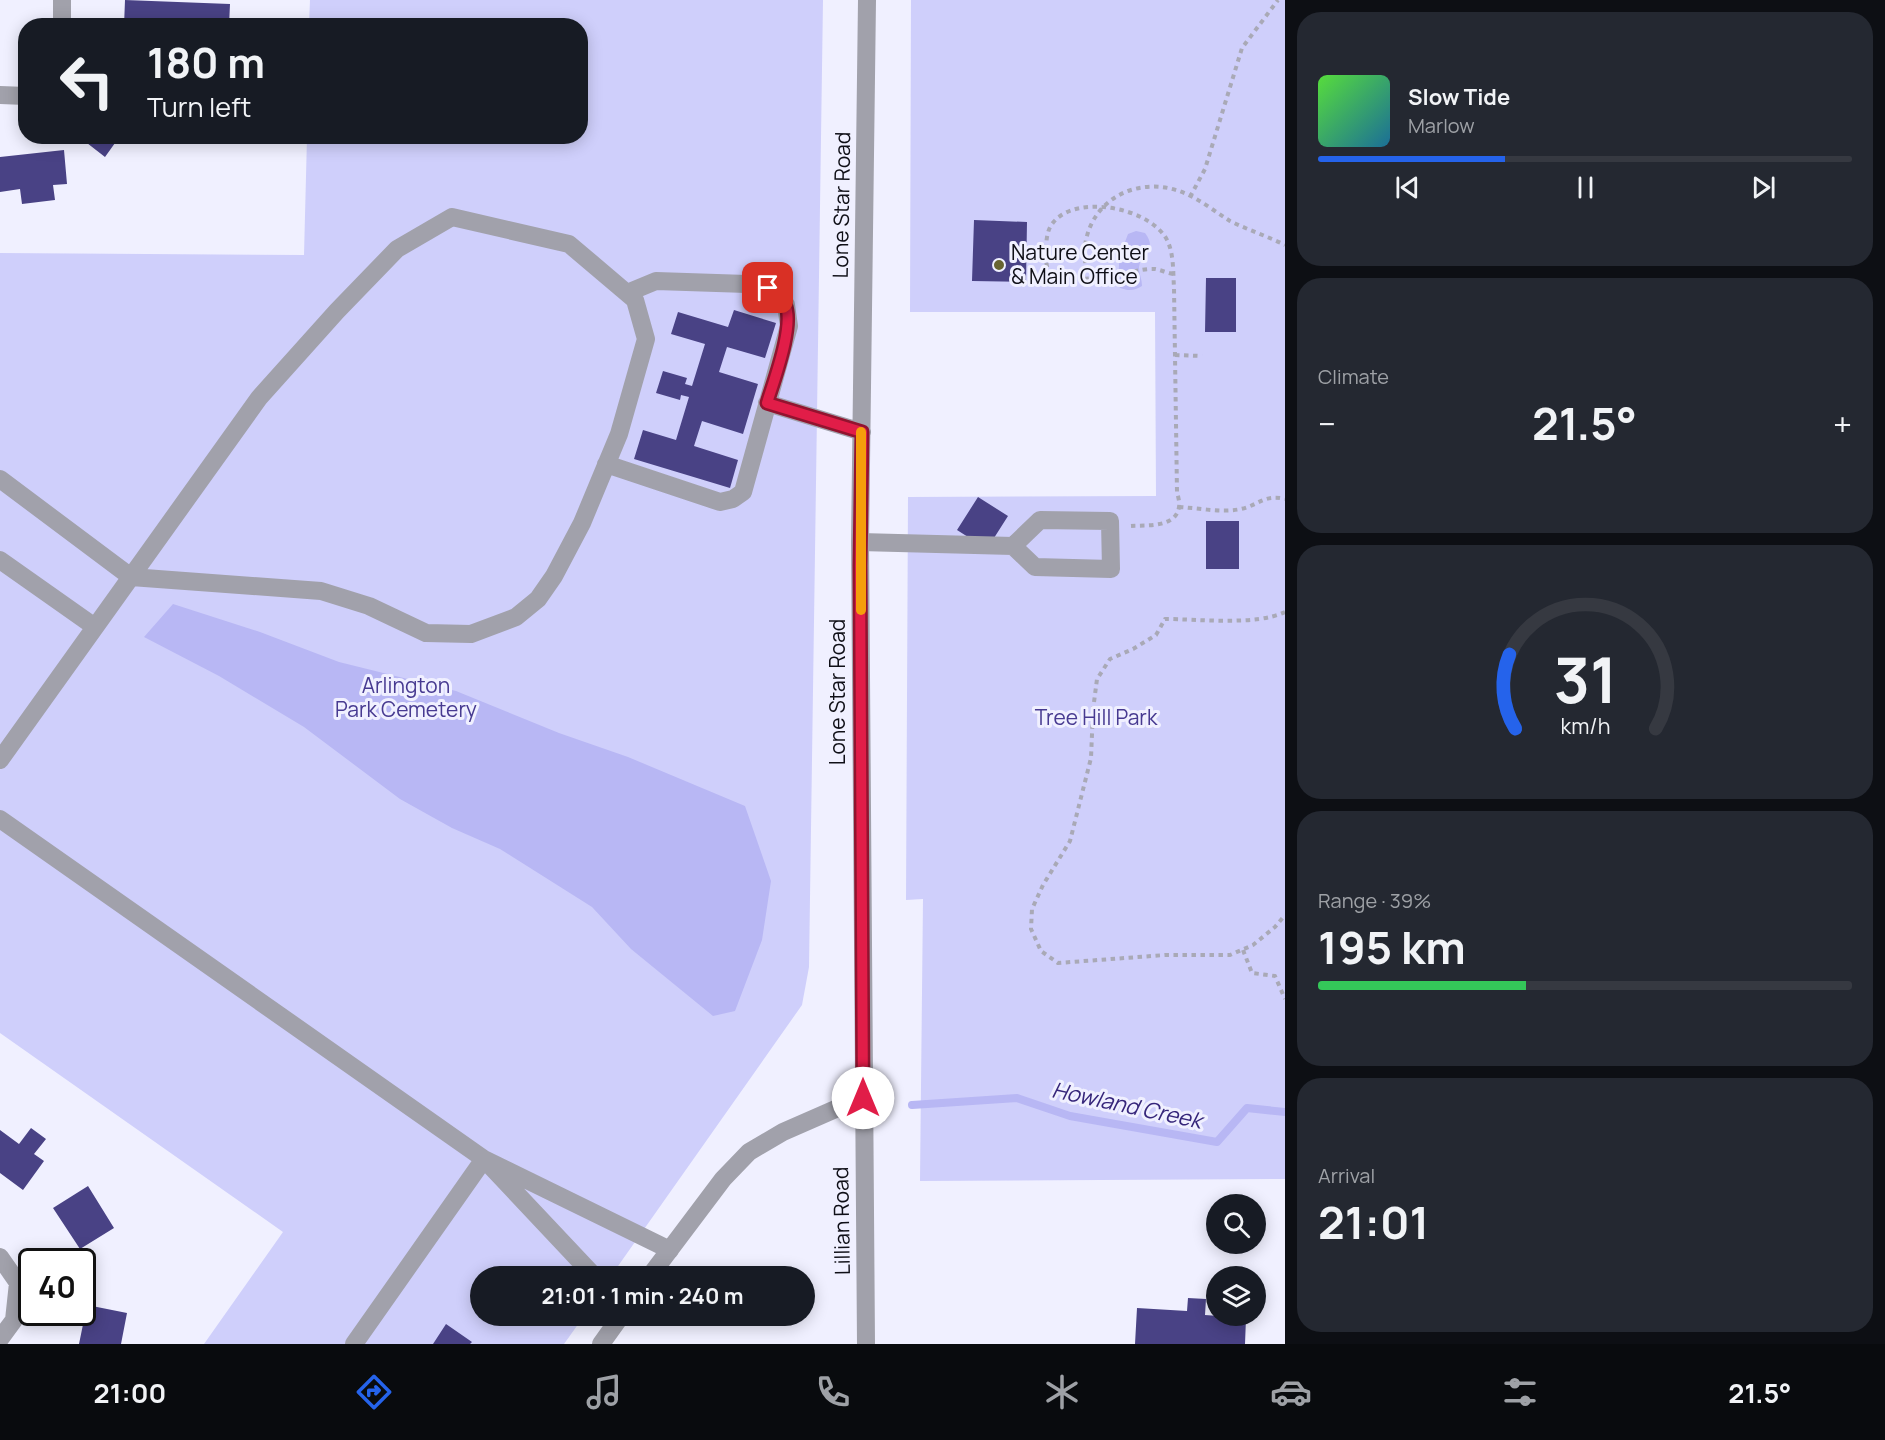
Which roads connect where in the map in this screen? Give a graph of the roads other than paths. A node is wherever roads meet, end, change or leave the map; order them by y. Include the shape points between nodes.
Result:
1 (63, 0) edge
2 (867, 0) edge
3 (62, 18) edge
4 (0, 95) edge
5 (18, 96) edge
6 (627, 293) junction
7 (767, 403) junction
8 (862, 432) junction
9 (606, 464) junction
10 (0, 479) edge
11 (860, 542) junction
12 (1013, 546) junction
13 (0, 560) edge
14 (131, 577) junction
15 (95, 627) junction
16 (7, 737) edge
17 (0, 760) edge
18 (0, 819) edge
19 (863, 1098) junction
20 (484, 1159) junction
21 (670, 1250) junction
22 (0, 1257) edge
23 (585, 1266) edge
24 (658, 1266) edge
25 (614, 1326) edge
26 (0, 1339) edge
27 (354, 1344) edge
28 (601, 1344) edge
29 (866, 1344) edge

1 - 3 street
2 - 8 street, Lone Star Road
4 - 5 street
6 - 7 street via 656,281 747,284 768,288 779,295 786,305 789,326
6 - 9 street via 634,300 646,339 619,434
6 - 14 street via 569,244 452,218 397,249 259,398
7 - 8 street
7 - 9 street via 743,492 733,500 720,502
8 - 11 street, Lone Star Road
9 - 14 street via 582,523 538,599 516,617 471,634 426,633 369,606 321,591
10 - 14 street
11 - 12 street
11 - 19 street, Lone Star Road
12 - 12 street via 1035,567 1111,569 1110,521 1040,520
13 - 15 street
14 - 15 street
15 - 16 street
16 - 17 street
18 - 20 street
19 - 21 street via 783,1132 749,1152 723,1179
19 - 29 street, Lillian Road
20 - 21 street
20 - 23 street
20 - 27 street
21 - 24 street
22 - 26 street via 18,1283 14,1320
25 - 28 street

